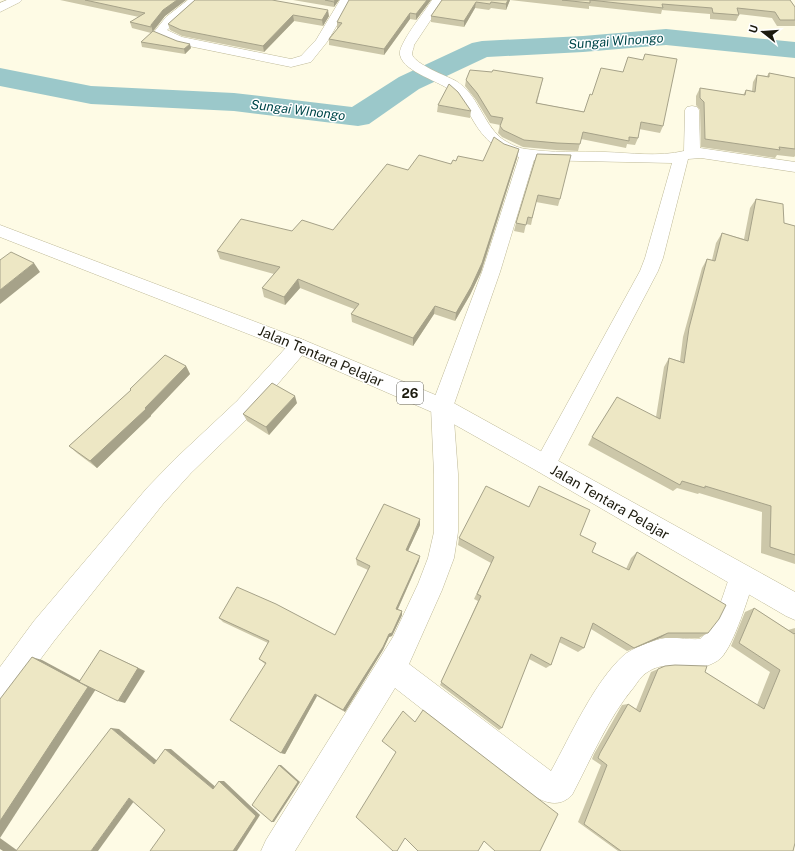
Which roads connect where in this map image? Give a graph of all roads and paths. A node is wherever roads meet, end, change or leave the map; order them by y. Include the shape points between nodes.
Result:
1 (16, 0) edge
2 (195, 0) edge
3 (346, 0) edge
4 (438, 0) edge
5 (0, 8) edge
6 (323, 10) edge
7 (337, 13) junction
8 (692, 110) dead end
9 (528, 154) junction
10 (687, 155) junction
11 (795, 167) edge
12 (0, 231) edge
13 (298, 346) junction
14 (442, 407) junction
15 (545, 464) junction
16 (742, 577) junction
17 (795, 607) edge
18 (391, 668) junction
19 (0, 690) edge
20 (277, 851) edge

1 - 5 street
2 - 7 street via 160,32 179,40 291,63 306,59 321,42
3 - 7 street
4 - 9 street via 406,50 407,58 460,90 492,138 513,151
6 - 7 street
8 - 10 street
9 - 10 street via 655,158
9 - 14 street via 491,272
10 - 11 street via 701,153
10 - 15 street via 649,270
12 - 13 street, Jalan Tentara Pelajar / 26
13 - 14 street, Jalan Tentara Pelajar / 26
13 - 19 street via 245,407 155,496 44,631
14 - 15 street, Jalan Tentara Pelajar / 26
14 - 18 street via 446,532 441,558 429,590
15 - 16 street, Jalan Tentara Pelajar / 26
16 - 17 street, Jalan Tentara Pelajar / 26
16 - 18 street via 730,612 711,648 704,653 658,653 635,664 611,692 557,788 543,784
18 - 20 street

